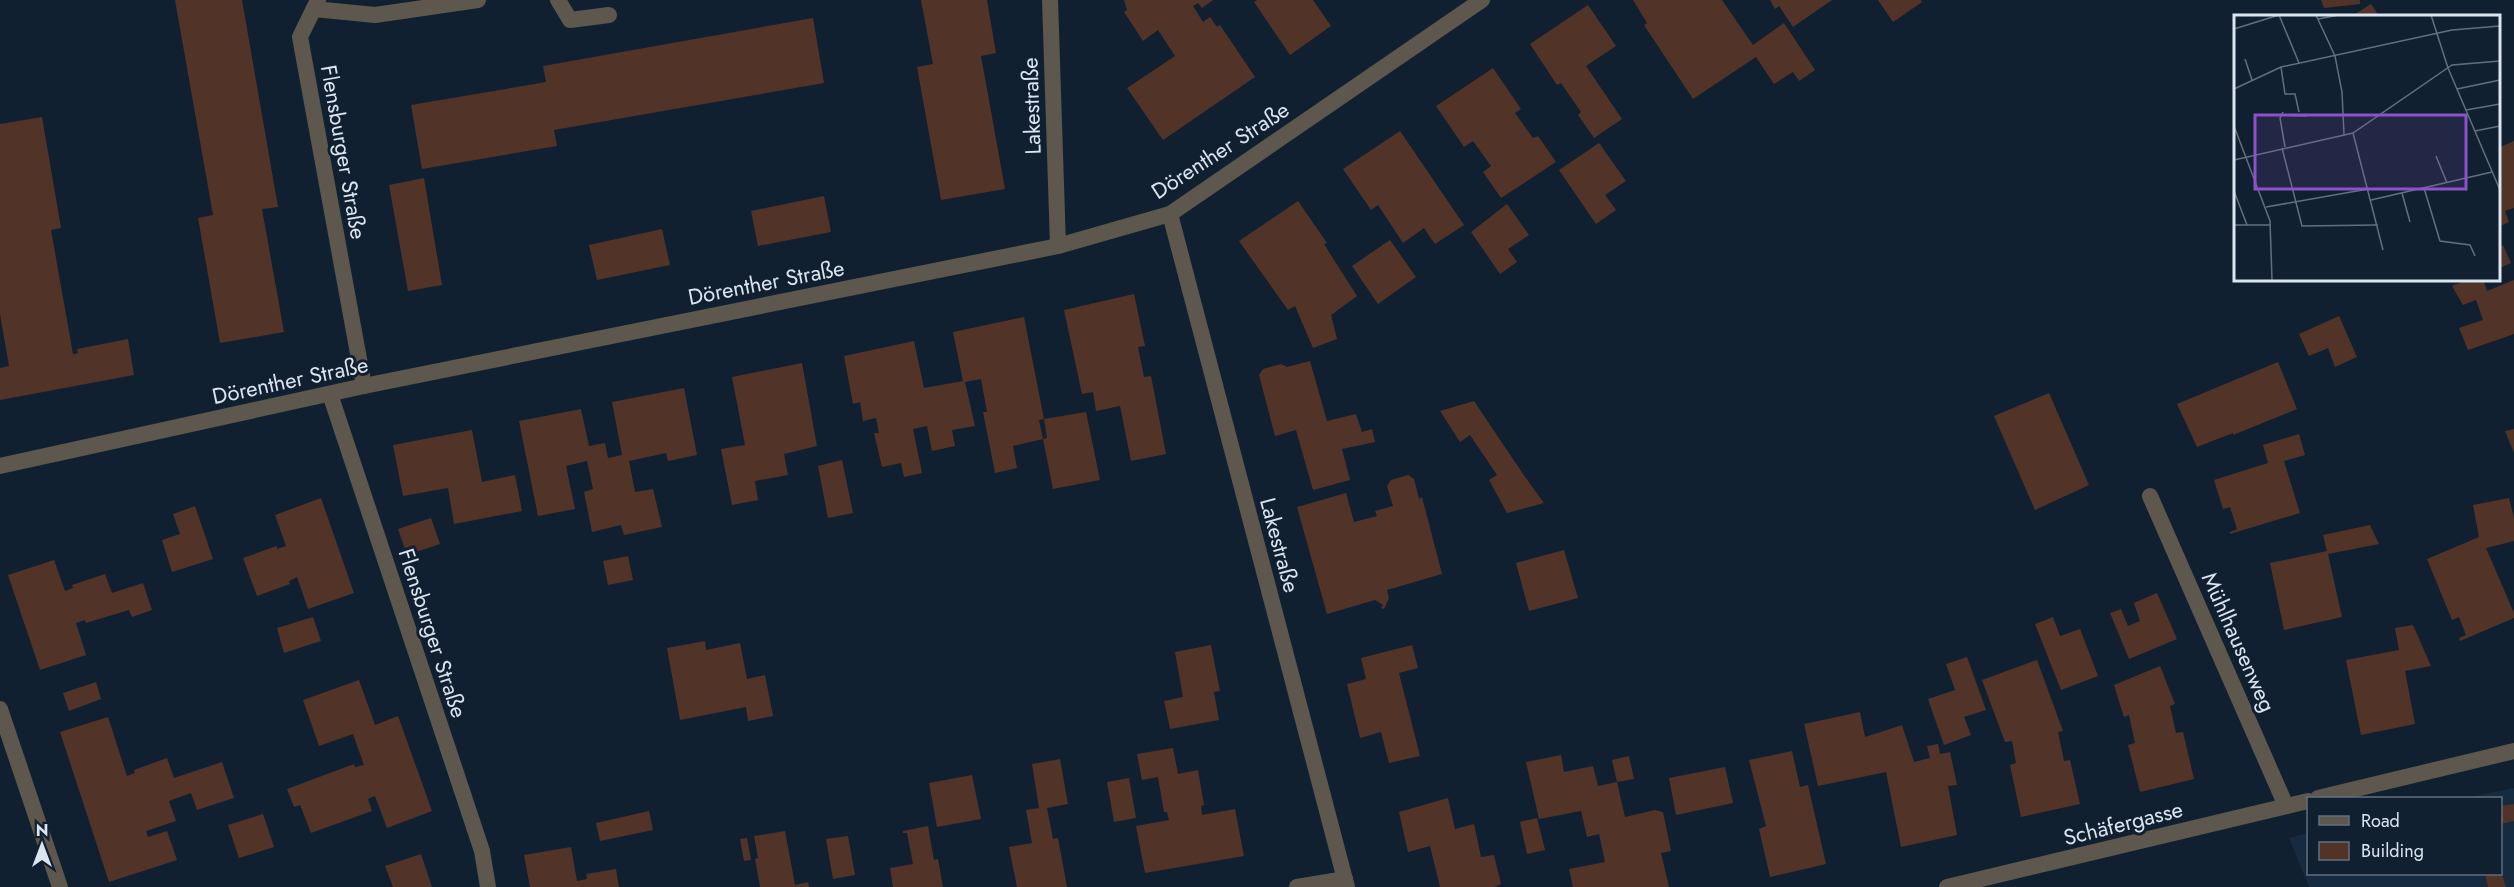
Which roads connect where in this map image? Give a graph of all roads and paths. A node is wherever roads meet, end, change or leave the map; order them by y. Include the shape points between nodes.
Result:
1 (478, 0) edge
2 (558, 0) edge
3 (1050, 0) edge
4 (1482, 0) edge
5 (316, 4) edge
6 (609, 15) dead end
7 (1170, 214) junction
8 (1059, 246) junction
9 (364, 386) junction
10 (330, 394) junction
11 (0, 466) edge
12 (2150, 496) dead end
13 (0, 709) edge
14 (2514, 751) edge
15 (2322, 797) edge
16 (2307, 801) edge
17 (2286, 806) junction
18 (2011, 880) edge
19 (1346, 883) edge
20 (60, 887) edge
21 (488, 887) edge
22 (1297, 887) edge
23 (1947, 887) edge

1 - 5 street via 375,15
2 - 6 street via 570,20
3 - 8 street, Lakestraße
4 - 7 street, Dörenther Straße
5 - 9 street, Flensburger Straße via 300,37
7 - 8 street, Dörenther Straße
7 - 19 street, Lakestraße
8 - 9 street, Dörenther Straße
9 - 10 street, Dörenther Straße
10 - 11 street, Dörenther Straße
10 - 21 street, Flensburger Straße via 478,840
12 - 17 street, Mühlhausenweg
13 - 20 street
14 - 15 street
16 - 17 street, Schäfergasse
17 - 18 street, Schäfergasse
18 - 23 street, Schäfergasse
19 - 22 street

